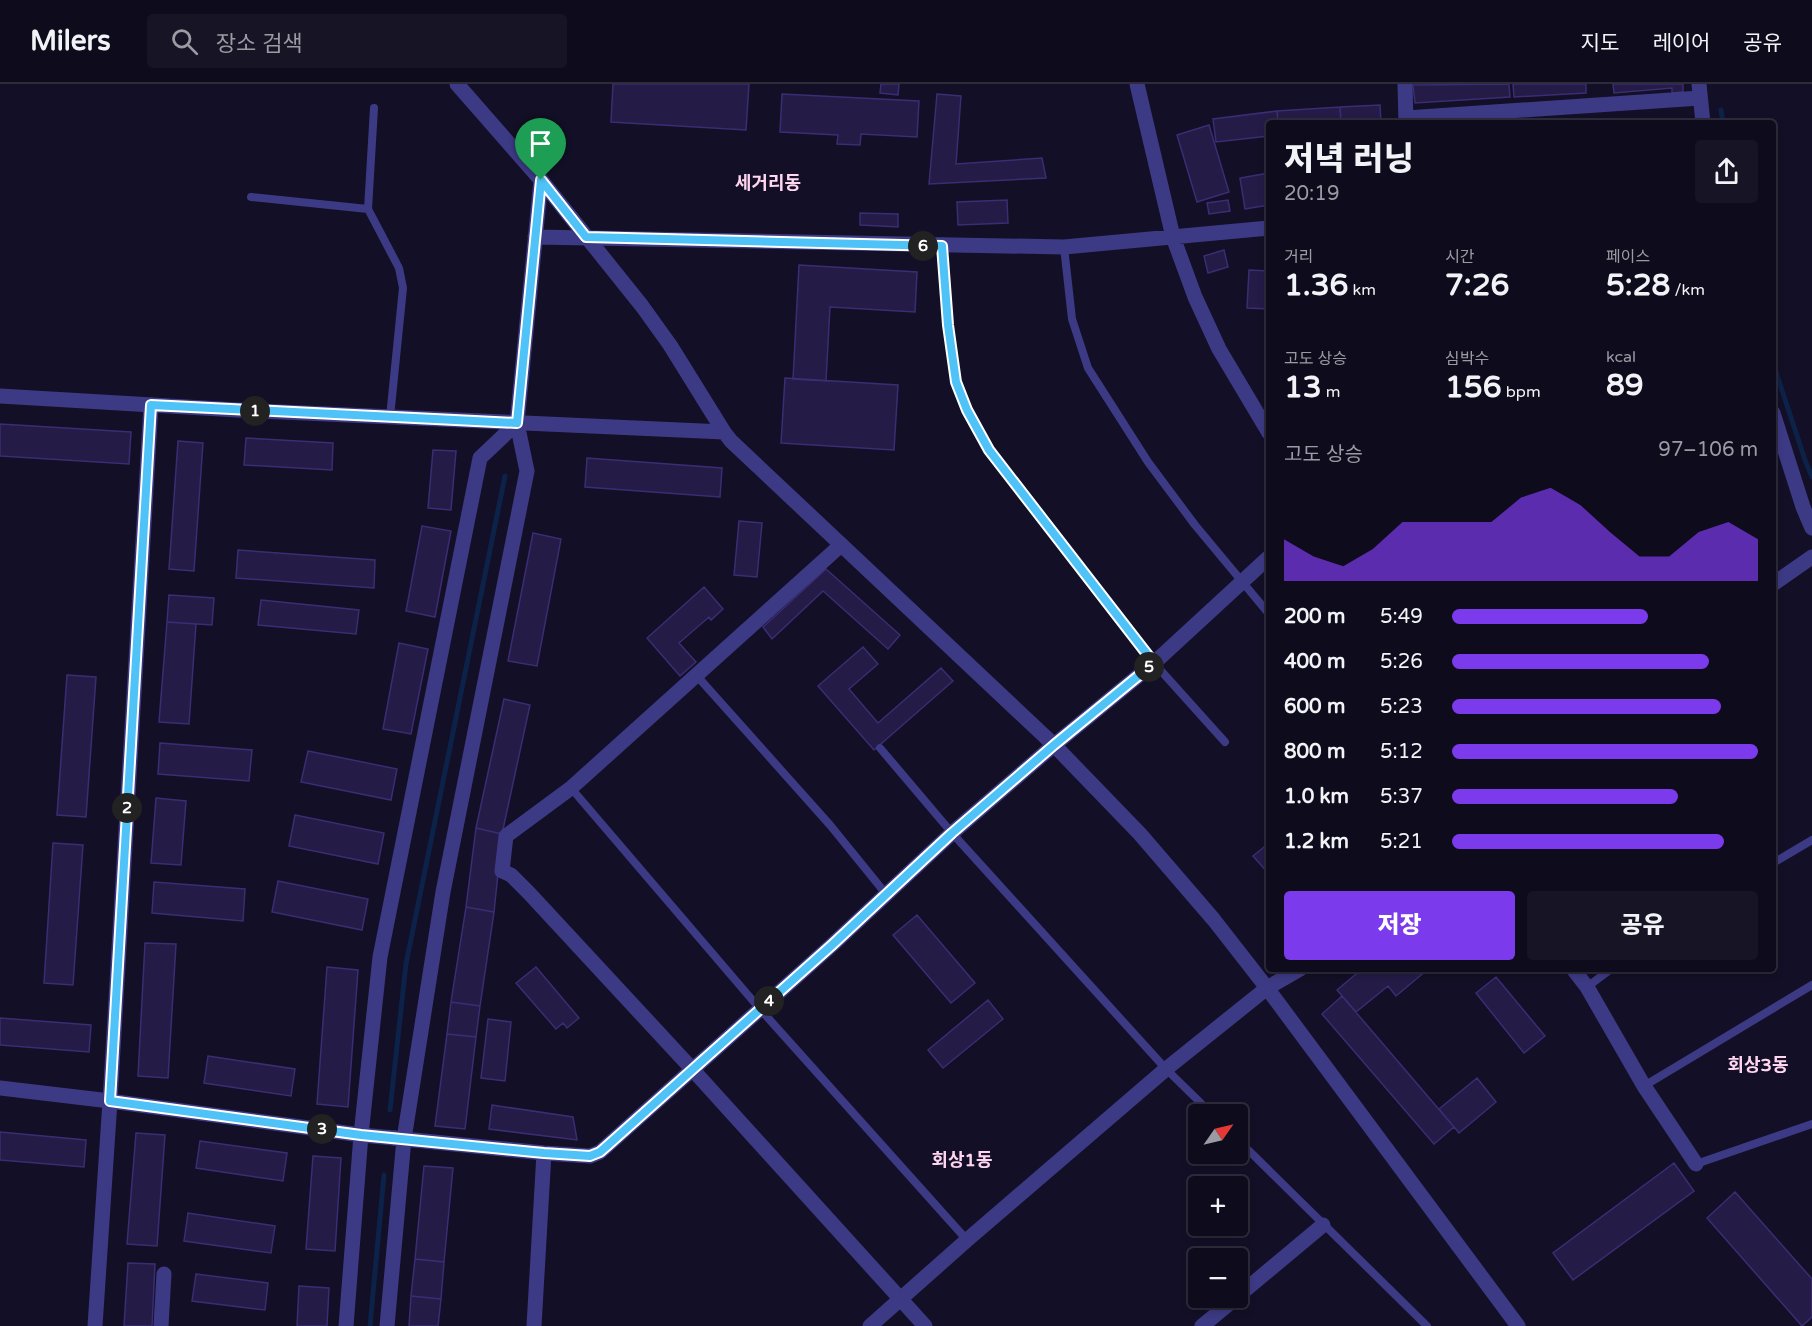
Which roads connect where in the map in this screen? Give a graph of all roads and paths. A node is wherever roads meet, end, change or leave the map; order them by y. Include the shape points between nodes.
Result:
1 (457, 84) edge
2 (1137, 84) edge
3 (1405, 84) edge
4 (1700, 91) edge
5 (374, 108) dead end
6 (1406, 120) edge
7 (1416, 120) edge
8 (1702, 120) edge
9 (541, 180) junction
10 (250, 197) dead end
11 (368, 209) junction
12 (1266, 228) edge
13 (535, 237) junction
14 (586, 237) junction
15 (1173, 237) junction
16 (942, 246) junction
17 (1064, 247) junction
18 (0, 396) edge
19 (151, 405) junction
20 (390, 417) junction
21 (1776, 421) edge
22 (517, 423) junction
23 (1266, 428) edge
24 (724, 432) junction
25 (1807, 504) edge
26 (1812, 528) edge
27 (841, 545) junction
28 (1812, 556) edge
29 (1266, 559) edge
30 (1241, 582) junction
31 (1776, 582) edge
32 (1266, 611) edge
33 (1154, 663) junction
34 (697, 676) junction
35 (1225, 742) dead end
36 (1054, 745) junction
37 (880, 748) dead end
38 (571, 788) junction
39 (952, 833) junction
40 (1812, 840) edge
41 (1776, 861) edge
42 (886, 894) junction
43 (1295, 972) edge
44 (1575, 972) edge
45 (1607, 972) edge
46 (1812, 985) edge
47 (1587, 987) junction
48 (1267, 988) junction
49 (760, 1009) junction
50 (1166, 1069) junction
51 (693, 1070) junction
52 (1644, 1086) junction
53 (0, 1088) edge
54 (110, 1101) junction
55 (1202, 1104) edge
56 (1812, 1124) edge
57 (361, 1135) junction
58 (399, 1138) junction
59 (1248, 1150) edge
60 (544, 1153) junction
61 (1696, 1164) joint
62 (1323, 1225) junction
63 (967, 1240) junction
64 (164, 1274) dead end
65 (1248, 1288) edge
66 (901, 1300) junction
67 (1224, 1308) edge
68 (94, 1326) edge
69 (161, 1326) edge
70 (346, 1326) edge
71 (387, 1326) edge
72 (534, 1326) edge
73 (870, 1326) edge
74 (924, 1326) edge
75 (1202, 1326) edge
76 (1427, 1326) edge
77 (1518, 1326) edge

1 - 9 street
2 - 15 street
3 - 6 street
4 - 7 street
4 - 8 street
5 - 11 lane
9 - 13 street
9 - 14 street
10 - 11 lane
11 - 20 lane via 399,268 403,288
12 - 15 street
13 - 14 street
13 - 22 street
14 - 16 street
14 - 24 street via 664,337
15 - 17 street
15 - 23 street via 1219,349
16 - 17 street
16 - 33 lane via 956,382 967,410 989,450
17 - 30 lane via 1072,319 1088,368 1148,462
18 - 19 street
19 - 20 street
19 - 54 street
20 - 22 street
21 - 25 street
22 - 24 street
22 - 57 street via 480,458 380,957
22 - 58 street via 527,471 443,892
24 - 27 street
25 - 26 street
27 - 34 street
27 - 36 street
28 - 31 street
29 - 30 street
30 - 32 lane
30 - 33 street
33 - 35 lane
33 - 36 street
34 - 38 street
34 - 42 lane
36 - 39 street
36 - 48 street via 1174,872
37 - 39 lane
38 - 49 lane
38 - 51 street via 506,836 502,871 529,893
39 - 42 street
39 - 50 lane
40 - 41 lane
42 - 49 street
43 - 48 street
44 - 47 street
45 - 47 lane
46 - 52 lane
47 - 52 street
48 - 50 street
48 - 77 street
49 - 51 street
49 - 63 lane
50 - 55 lane
50 - 63 street
51 - 60 street via 600,1152 590,1156
51 - 66 street
52 - 61 street
53 - 54 street
54 - 57 street
54 - 68 street
56 - 61 lane
57 - 58 street
57 - 70 street
58 - 60 street
58 - 71 street
59 - 62 lane
60 - 72 street
62 - 65 street
62 - 76 lane
63 - 66 street
64 - 69 street
66 - 73 street
66 - 74 street
67 - 75 street

